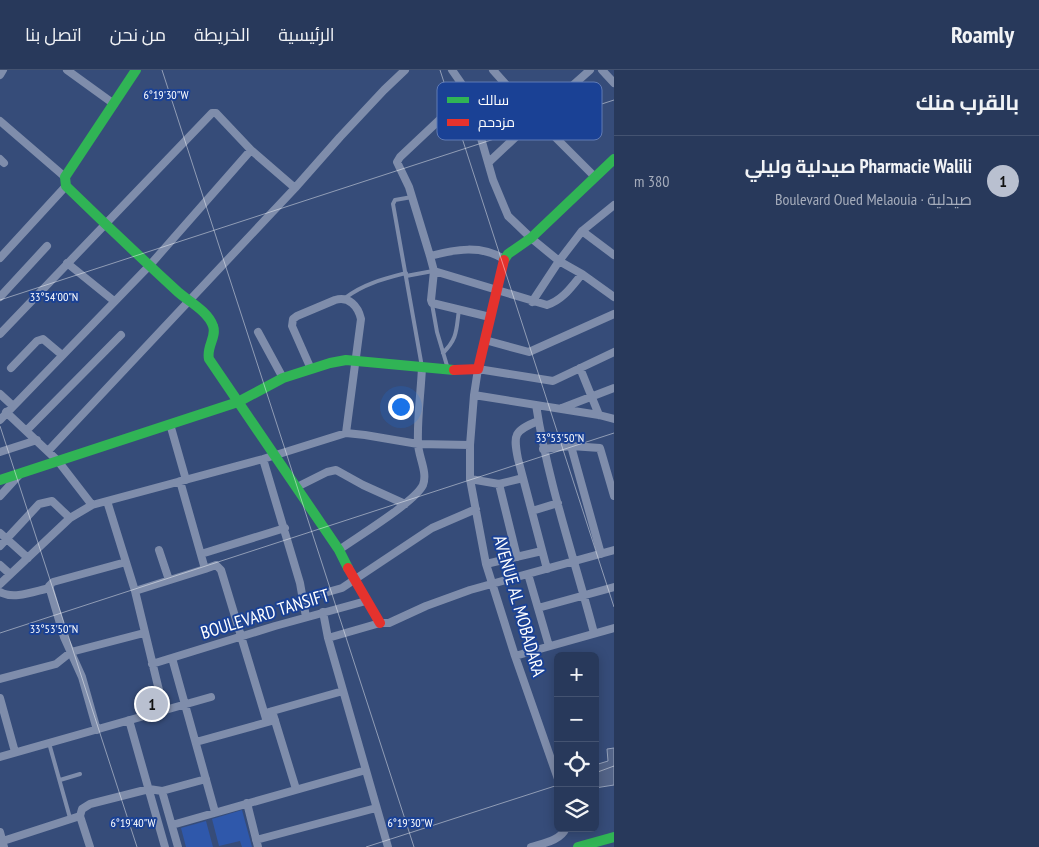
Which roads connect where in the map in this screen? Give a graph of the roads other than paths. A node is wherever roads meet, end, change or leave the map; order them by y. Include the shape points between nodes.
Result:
1 (4, 70) edge
2 (67, 70) edge
3 (136, 70) edge
4 (405, 70) edge
5 (493, 70) edge
6 (590, 70) edge
7 (602, 70) edge
8 (0, 75) edge
9 (504, 82) edge
10 (576, 82) edge
11 (614, 83) edge
12 (114, 104) junction
13 (0, 121) edge
14 (437, 123) edge
15 (482, 140) edge
16 (512, 140) edge
17 (558, 140) edge
18 (252, 150) junction
19 (489, 162) junction
20 (613, 162) edge
21 (595, 177) junction
22 (66, 181) junction
23 (295, 188) junction
24 (412, 197) junction
25 (614, 206) edge
26 (105, 223) junction
27 (582, 231) junction
28 (531, 238) junction
29 (47, 246) dead end
30 (614, 254) edge
31 (430, 256) junction
32 (0, 258) edge
33 (504, 259) junction
34 (559, 260) junction
35 (67, 263) junction
36 (150, 265) junction
37 (434, 271) junction
38 (406, 274) junction
39 (582, 274) junction
40 (497, 289) junction
41 (0, 297) edge
42 (614, 297) edge
43 (345, 298) junction
44 (114, 301) junction
45 (188, 301) junction
46 (532, 302) junction
47 (432, 303) junction
48 (459, 310) junction
49 (614, 314) edge
50 (490, 317) junction
51 (258, 332) dead end
52 (0, 334) edge
53 (121, 335) dead end
54 (485, 340) junction
55 (614, 352) edge
56 (443, 353) junction
57 (62, 355) junction
58 (355, 360) junction
59 (422, 367) junction
60 (11, 368) dead end
61 (312, 368) junction
62 (580, 368) junction
63 (478, 369) junction
64 (448, 370) junction
65 (283, 378) junction
66 (614, 388) edge
67 (0, 394) edge
68 (474, 395) junction
69 (592, 397) junction
70 (238, 402) junction
71 (536, 405) junction
72 (13, 406) junction
73 (560, 409) junction
74 (6, 412) junction
75 (599, 415) junction
76 (0, 420) edge
77 (614, 420) edge
78 (538, 421) junction
79 (170, 424) junction
80 (26, 431) junction
81 (346, 433) junction
82 (37, 440) junction
83 (418, 444) junction
84 (470, 445) junction
85 (572, 446) junction
86 (543, 449) junction
87 (48, 451) junction
88 (0, 452) edge
89 (275, 455) junction
90 (263, 459) junction
91 (58, 461) junction
92 (20, 473) junction
93 (523, 478) junction
94 (470, 479) junction
95 (0, 480) edge
96 (183, 481) junction
97 (499, 484) junction
98 (297, 487) junction
99 (0, 496) edge
100 (614, 496) edge
101 (107, 501) junction
102 (558, 503) junction
103 (405, 504) junction
104 (92, 505) junction
105 (476, 509) junction
106 (532, 511) junction
107 (70, 518) junction
108 (285, 528) junction
109 (3, 536) edge
110 (0, 546) edge
111 (160, 550) dead end
112 (339, 550) junction
113 (614, 550) edge
114 (542, 551) junction
115 (201, 554) junction
116 (601, 554) junction
117 (28, 558) junction
118 (517, 558) junction
119 (507, 560) junction
120 (126, 562) junction
121 (573, 562) junction
122 (486, 564) junction
123 (0, 565) edge
124 (205, 569) junction
125 (547, 569) junction
126 (10, 574) junction
127 (528, 574) junction
128 (512, 578) junction
129 (169, 580) junction
130 (354, 581) junction
131 (0, 584) edge
132 (492, 584) junction
133 (614, 587) edge
134 (50, 588) junction
135 (135, 591) junction
136 (0, 592) edge
137 (584, 595) junction
138 (303, 599) junction
139 (366, 601) junction
140 (538, 608) junction
141 (323, 612) junction
142 (306, 617) junction
143 (380, 623) junction
144 (614, 628) edge
145 (144, 633) junction
146 (594, 633) junction
147 (241, 637) junction
148 (328, 638) junction
149 (549, 646) junction
150 (71, 652) junction
151 (515, 656) junction
152 (172, 658) junction
153 (152, 664) junction
154 (0, 679) edge
155 (343, 691) junction
156 (211, 697) dead end
157 (0, 698) edge
158 (185, 704) junction
159 (164, 710) junction
160 (269, 712) junction
161 (129, 720) junction
162 (271, 721) junction
163 (97, 730) junction
164 (196, 742) junction
165 (49, 743) junction
166 (15, 752) junction
167 (0, 757) edge
168 (554, 768) edge
169 (366, 770) junction
170 (80, 774) dead end
171 (206, 779) junction
172 (60, 780) junction
173 (149, 789) junction
174 (296, 789) junction
175 (162, 791) junction
176 (246, 803) junction
177 (376, 808) junction
178 (215, 812) junction
179 (80, 816) junction
180 (70, 818) junction
181 (172, 825) junction
182 (0, 832) edge
183 (564, 832) edge
184 (614, 837) edge
185 (2, 844) edge
186 (257, 844) edge
187 (90, 847) edge
188 (165, 847) edge
189 (178, 847) edge
190 (388, 847) edge
191 (532, 847) edge
192 (578, 847) edge

1 - 8 street
2 - 12 street
3 - 12 street
4 - 23 street
5 - 9 street
6 - 10 street
7 - 11 street
12 - 22 street
13 - 22 street
14 - 24 street via 398,160
15 - 19 street
16 - 19 street
17 - 21 street
18 - 23 street
18 - 26 street via 216,113 212,113
18 - 36 street
19 - 28 street via 508,216
20 - 21 street
21 - 28 street
22 - 26 street
22 - 32 street
23 - 45 street
24 - 31 street
24 - 38 lane via 393,202
25 - 27 street
26 - 35 street
26 - 36 street
27 - 30 street
27 - 34 street
28 - 33 street
28 - 34 street
29 - 41 street
31 - 33 street via 472,248
31 - 37 street
33 - 40 street, AVENUE AL MOBADARA
34 - 39 street
34 - 46 street
35 - 44 street
35 - 52 street
36 - 44 street
36 - 45 street
37 - 38 lane
37 - 40 street
37 - 47 street via 430,291
38 - 43 lane via 373,282
38 - 59 lane
39 - 42 street
39 - 46 street via 554,302 548,305
40 - 46 street
40 - 50 street, AVENUE AL MOBADARA
43 - 58 street via 354,304 361,319
43 - 61 street via 293,319 292,326
44 - 57 street
45 - 70 street via 212,322 214,331 207,349 208,356
45 - 87 street
47 - 48 street
47 - 56 lane
48 - 50 street
48 - 56 lane via 456,337
49 - 54 street via 529,352
50 - 54 street, AVENUE AL MOBADARA
51 - 65 street
53 - 80 street
54 - 63 street, AVENUE AL MOBADARA
55 - 62 street
56 - 64 lane
57 - 60 street via 43,339 37,341
57 - 72 street
58 - 59 street
58 - 61 street
58 - 81 street
59 - 64 street
59 - 83 street
61 - 65 street
62 - 63 street via 553,381
62 - 69 street
63 - 64 street
63 - 68 street, AVENUE AL MOBADARA
65 - 70 street
66 - 69 street
67 - 72 street
68 - 71 street
68 - 84 street, AVENUE AL MOBADARA
69 - 73 street
69 - 75 street
70 - 79 street
70 - 89 street
71 - 73 street
71 - 78 street
72 - 74 street
73 - 75 street
74 - 76 street
74 - 80 street
75 - 77 street
78 - 86 street
78 - 93 street via 519,430 515,436
79 - 91 street
79 - 96 street
80 - 82 street
81 - 83 street
81 - 89 street
82 - 87 street
82 - 88 street
83 - 84 street
83 - 103 street via 423,483
84 - 94 street, AVENUE AL MOBADARA
85 - 86 street
85 - 100 street via 600,448
85 - 116 street
86 - 102 street
87 - 91 street
89 - 90 street
89 - 98 street
90 - 96 street
90 - 108 street
91 - 92 street
91 - 104 street
92 - 95 street
92 - 99 street
93 - 97 street
93 - 106 street
94 - 97 street
94 - 105 street, AVENUE AL MOBADARA
96 - 101 street
96 - 115 street
97 - 118 street
98 - 103 street via 336,470
98 - 112 street
101 - 104 street
101 - 120 street
102 - 106 street
102 - 121 street
103 - 112 street
104 - 107 street
105 - 122 street, AVENUE AL MOBADARA
105 - 130 street via 432,528
106 - 114 street
107 - 109 street via 52,501 45,501
107 - 117 street
108 - 115 street
108 - 138 street
109 - 110 street
109 - 117 street
111 - 129 street
112 - 130 street
113 - 116 street
114 - 118 street
114 - 125 street
115 - 124 street
116 - 121 street
117 - 126 street
118 - 119 street
119 - 122 street
119 - 128 street
120 - 134 street via 53,582
120 - 135 street
121 - 125 street
121 - 137 street
122 - 132 street, AVENUE AL MOBADARA
123 - 126 street
124 - 129 street
124 - 147 street via 220,567
125 - 127 street
126 - 131 street
127 - 128 street
127 - 140 street
128 - 132 street
129 - 135 street
130 - 138 street via 342,588
130 - 139 street
132 - 143 street via 456,594 389,623
132 - 151 street, AVENUE AL MOBADARA
133 - 137 street
134 - 136 street via 12,596
134 - 150 street
135 - 145 street
137 - 140 street
137 - 146 street
138 - 142 street
139 - 141 street, BOULEVARD TANSIFT
139 - 143 street
140 - 149 street
141 - 142 street, BOULEVARD TANSIFT
141 - 148 street
142 - 147 street, BOULEVARD TANSIFT
143 - 148 street
144 - 146 street
145 - 150 street
145 - 153 street
146 - 149 street
147 - 152 street, BOULEVARD TANSIFT
147 - 160 street
148 - 155 street
149 - 151 street
150 - 154 street via 56,664
150 - 163 street via 82,677
151 - 168 street, AVENUE AL MOBADARA
152 - 153 street, BOULEVARD TANSIFT
152 - 158 street
153 - 159 street
155 - 160 street
155 - 169 street
156 - 158 street
157 - 166 street
158 - 159 street
158 - 164 street
159 - 161 street
160 - 162 street
161 - 163 street
161 - 173 street
162 - 164 street
162 - 174 street
163 - 165 street
164 - 171 street
165 - 166 street
165 - 172 lane
166 - 167 street
169 - 174 street
169 - 177 street
170 - 172 lane
171 - 175 street
171 - 178 street
172 - 180 lane
173 - 175 street
173 - 179 street via 90,804 82,809
173 - 188 street
174 - 176 street
175 - 181 street
176 - 178 street
176 - 186 street
177 - 186 street
177 - 190 street
178 - 181 street
179 - 180 street
179 - 187 street
180 - 185 street
181 - 189 street
182 - 185 street
183 - 191 street via 555,840
184 - 192 street

